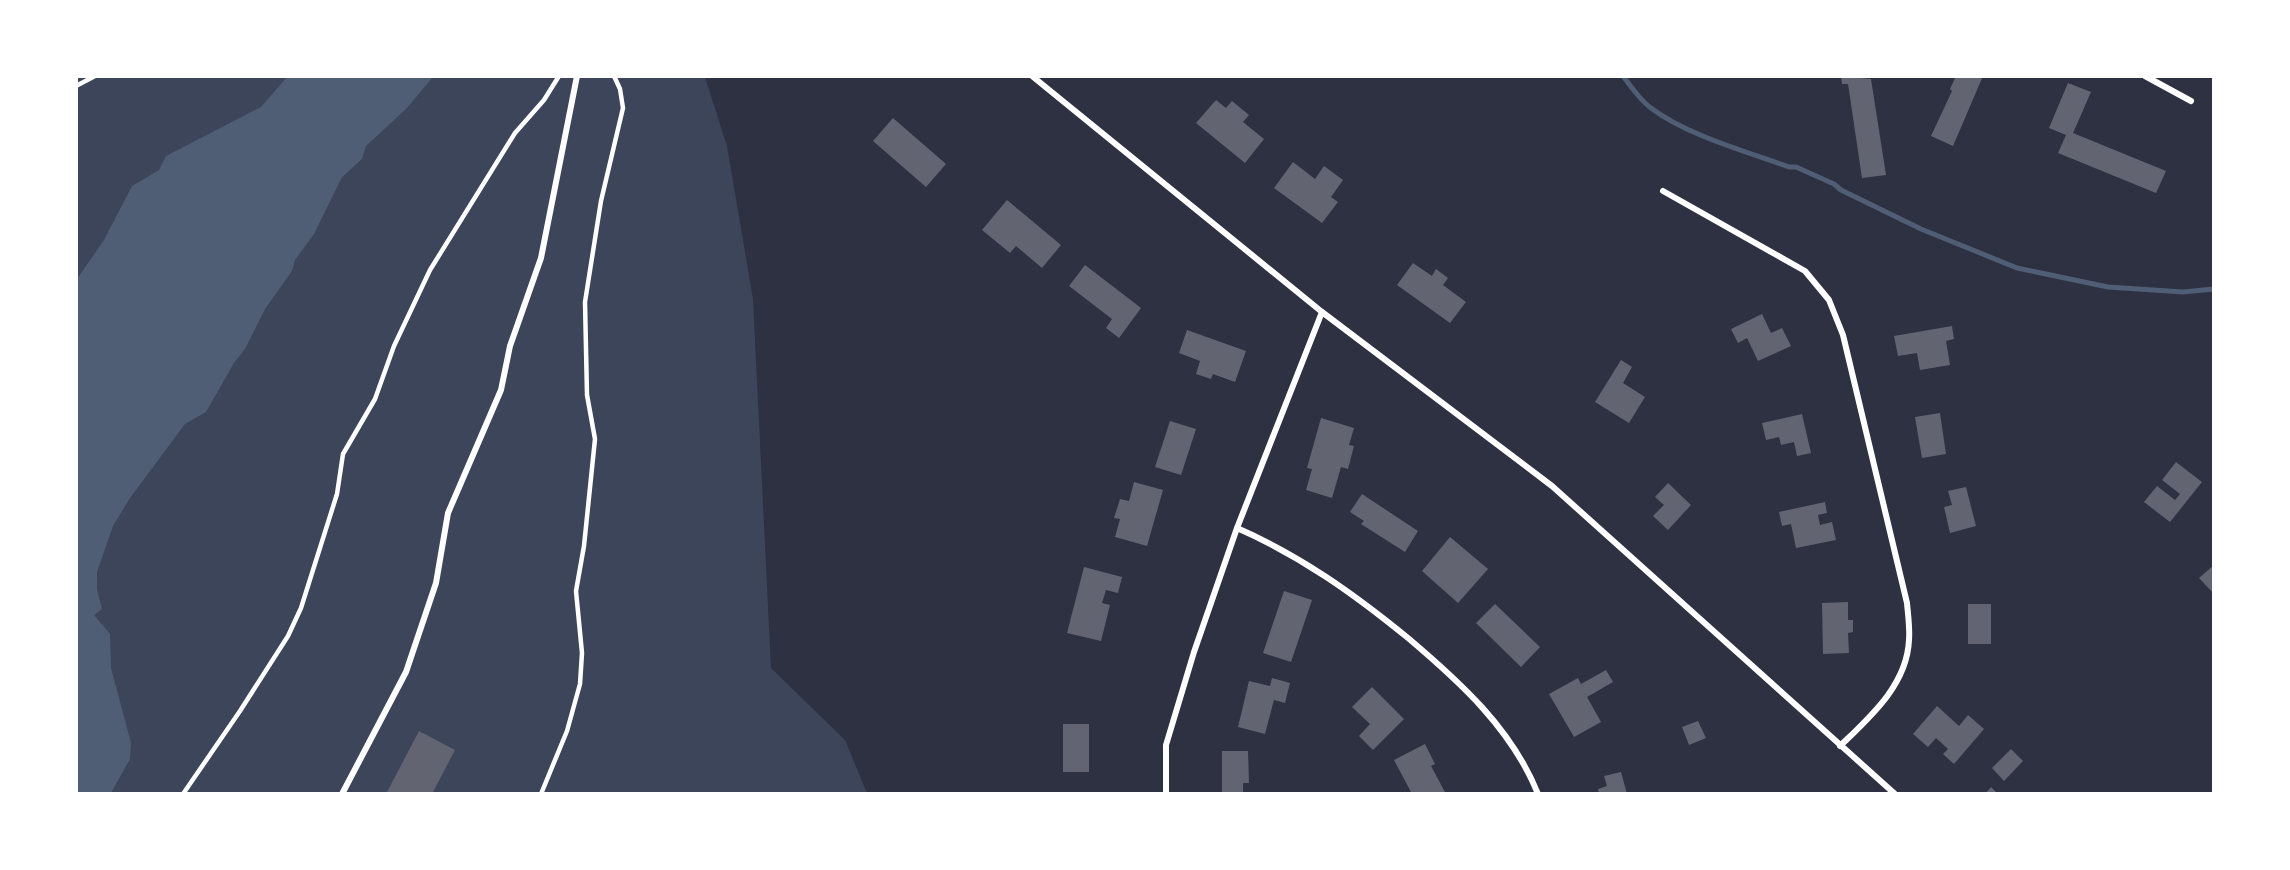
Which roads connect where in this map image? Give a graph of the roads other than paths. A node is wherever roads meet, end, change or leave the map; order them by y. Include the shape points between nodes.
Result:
1 (94, 76) edge
2 (559, 76) edge
3 (577, 76) edge
4 (614, 76) edge
5 (1032, 76) edge
6 (2145, 76) edge
7 (76, 86) edge
8 (2191, 101) dead end
9 (1663, 191) dead end
10 (1322, 312) junction
11 (1237, 528) junction
12 (1840, 746) junction
13 (183, 794) edge
14 (342, 794) edge
15 (541, 794) edge
16 (1166, 794) edge
17 (1538, 794) edge
18 (1895, 794) edge

1 - 7 lane
2 - 13 lane via 515,133 430,270 394,346 375,399 343,454 337,494 301,608 288,636
3 - 14 street via 541,258 510,346 501,390 448,513 436,583 406,672
4 - 15 lane via 623,108 601,201 585,302 587,395 595,439 576,591 582,653 580,684 567,731
5 - 10 street
6 - 8 street
9 - 12 street via 1805,271 1829,300 1843,335 1907,603 1910,642 1899,679 1876,711
10 - 11 street
10 - 12 street via 1551,486
11 - 16 street via 1166,745
11 - 17 street via 1294,555 1353,593 1454,677 1496,723 1531,775
12 - 18 street

